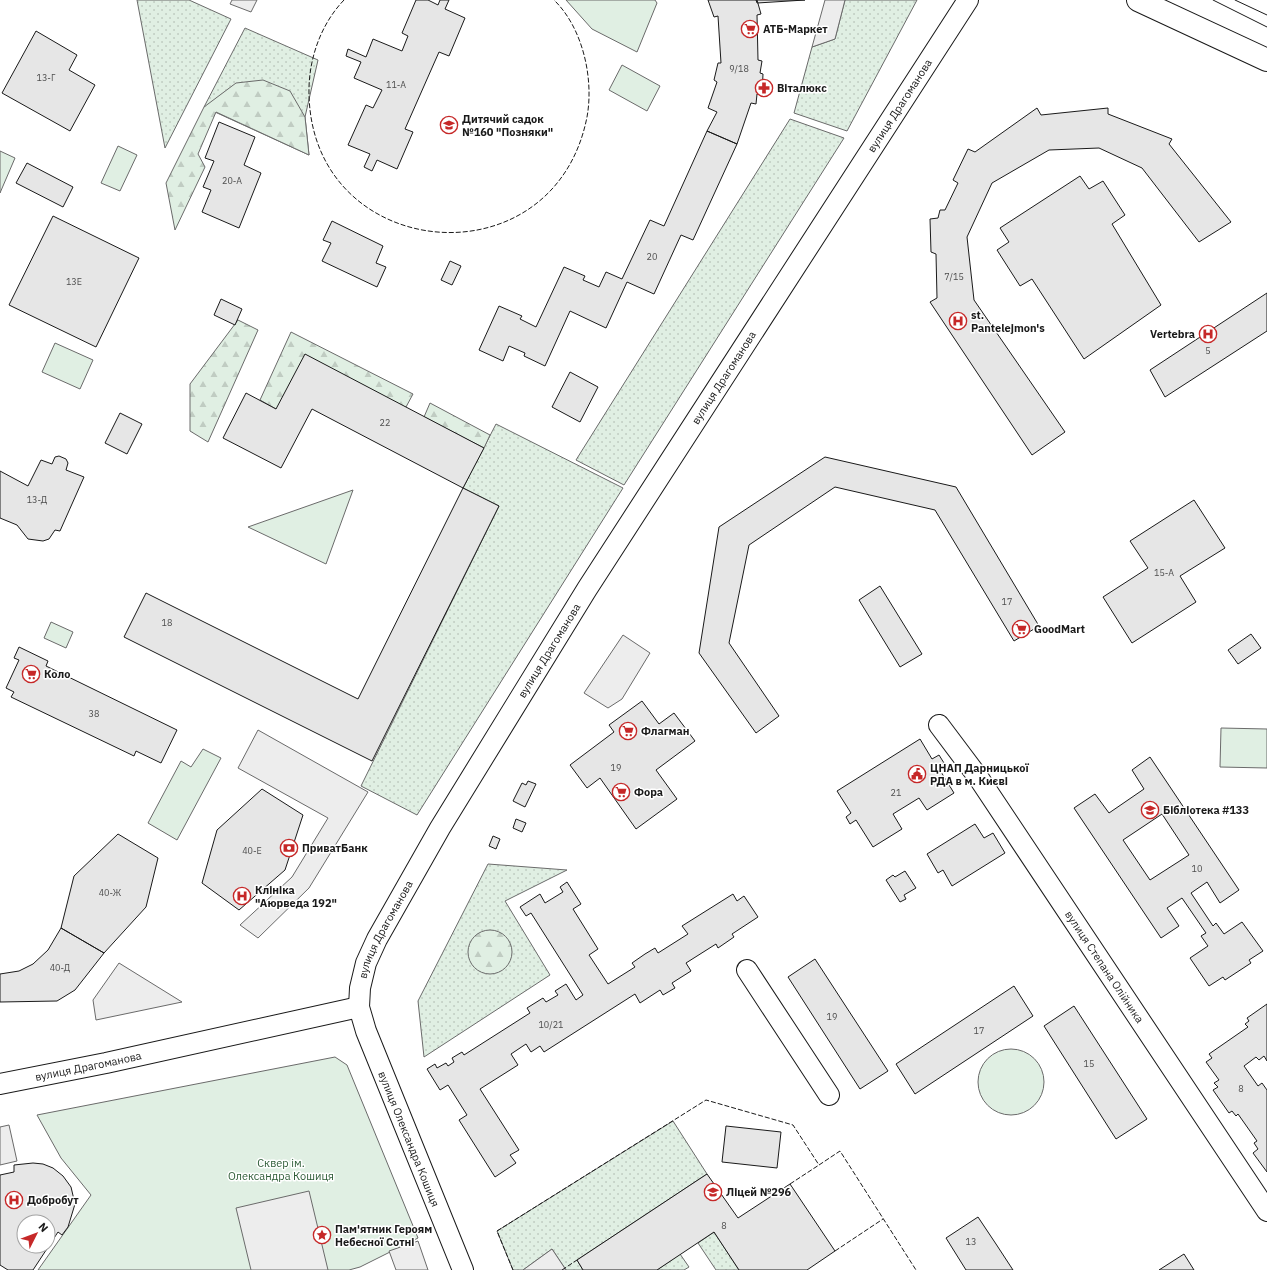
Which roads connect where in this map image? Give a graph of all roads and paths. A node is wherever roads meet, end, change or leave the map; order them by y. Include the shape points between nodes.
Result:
1 (968, 0) edge
2 (1138, 0) edge
3 (1267, 60) edge
4 (939, 725) dead end
5 (747, 970) dead end
6 (359, 1007) junction
7 (0, 1084) edge
8 (829, 1095) dead end
9 (1267, 1211) edge
10 (464, 1270) edge

1 - 6 street, вулиця Драгоманова via 587,589 440,828 366,963
2 - 3 main road
4 - 9 street, вулиця Степана Олійника via 978,777
5 - 8 street
6 - 7 street, вулиця Драгоманова
6 - 10 street, вулиця Олександра Кошиця via 374,1053

